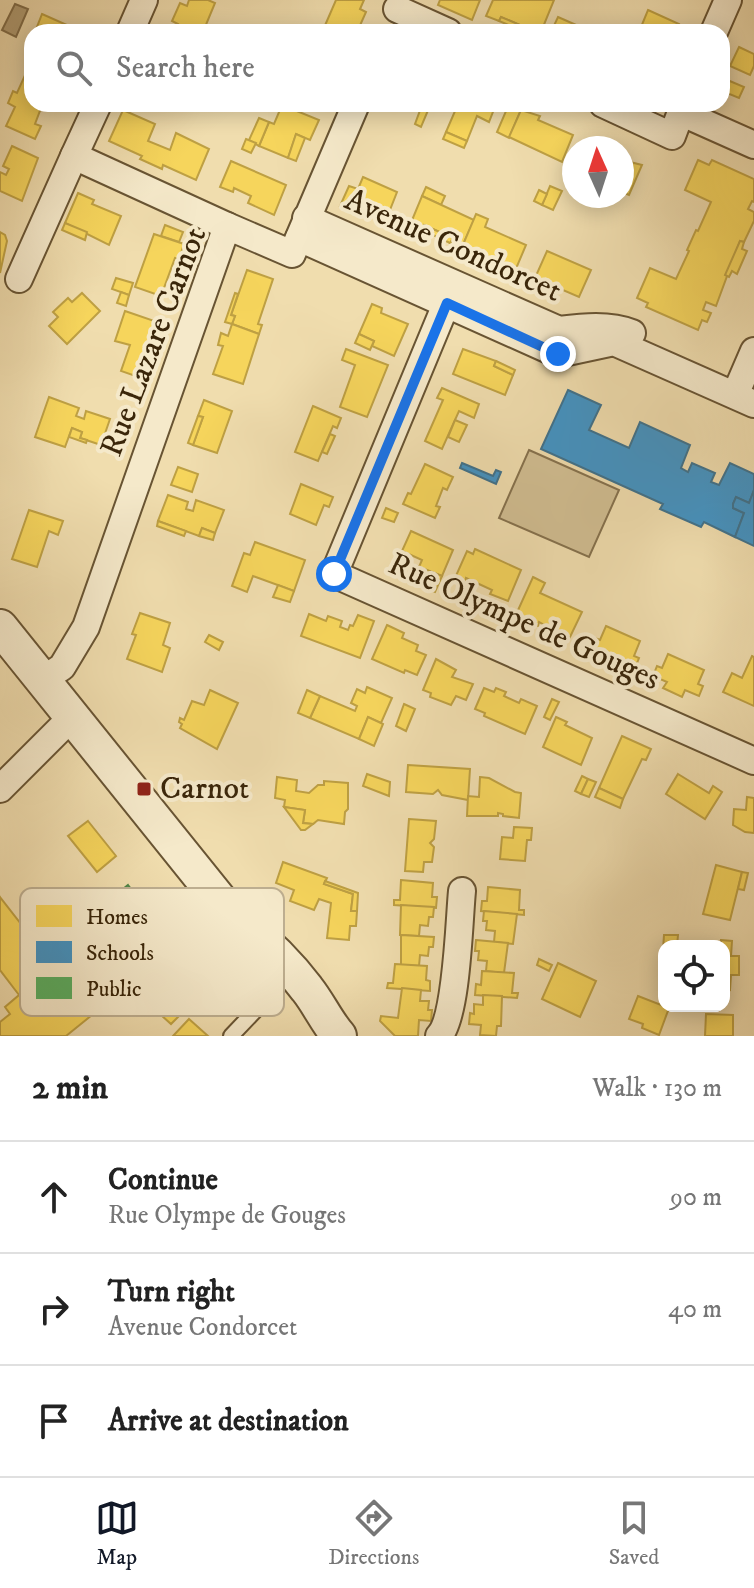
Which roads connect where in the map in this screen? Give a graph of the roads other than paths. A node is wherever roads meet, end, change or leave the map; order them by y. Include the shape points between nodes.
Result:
1 (144, 0) edge
2 (728, 0) edge
3 (395, 14) edge
4 (134, 24) edge
5 (424, 24) edge
6 (718, 24) edge
7 (94, 112) edge
8 (353, 112) edge
9 (620, 112) edge
10 (681, 112) edge
11 (690, 112) edge
12 (754, 145) edge
13 (74, 156) junction
14 (227, 226) junction
15 (303, 228) junction
16 (19, 279) dead end
17 (451, 294) junction
18 (754, 351) edge
19 (746, 390) edge
20 (0, 627) edge
21 (42, 680) junction
22 (73, 716) junction
23 (754, 761) edge
24 (0, 789) edge
25 (210, 888) edge
26 (462, 891) dead end
27 (284, 963) edge
28 (292, 972) junction
29 (284, 980) edge
30 (250, 1016) edge
31 (446, 1035) edge
32 (231, 1036) edge
33 (339, 1036) edge

1 - 4 street
2 - 6 street
3 - 5 street
7 - 13 street
8 - 15 street
9 - 10 street via 672,136
11 - 12 street
13 - 14 street
13 - 16 street
14 - 15 street, Rue Lazare Carnot via 292,254
14 - 21 street, Rue Lazare Carnot via 86,627 62,667
15 - 17 street, Avenue Condorcet
17 - 19 street, Avenue Condorcet via 558,354 614,342
17 - 23 street, Rue Olympe de Gouges via 334,574
18 - 19 street
20 - 21 street
21 - 22 street
22 - 24 street
22 - 25 street
26 - 31 street
27 - 28 street
28 - 29 lane
28 - 33 street
30 - 32 lane

